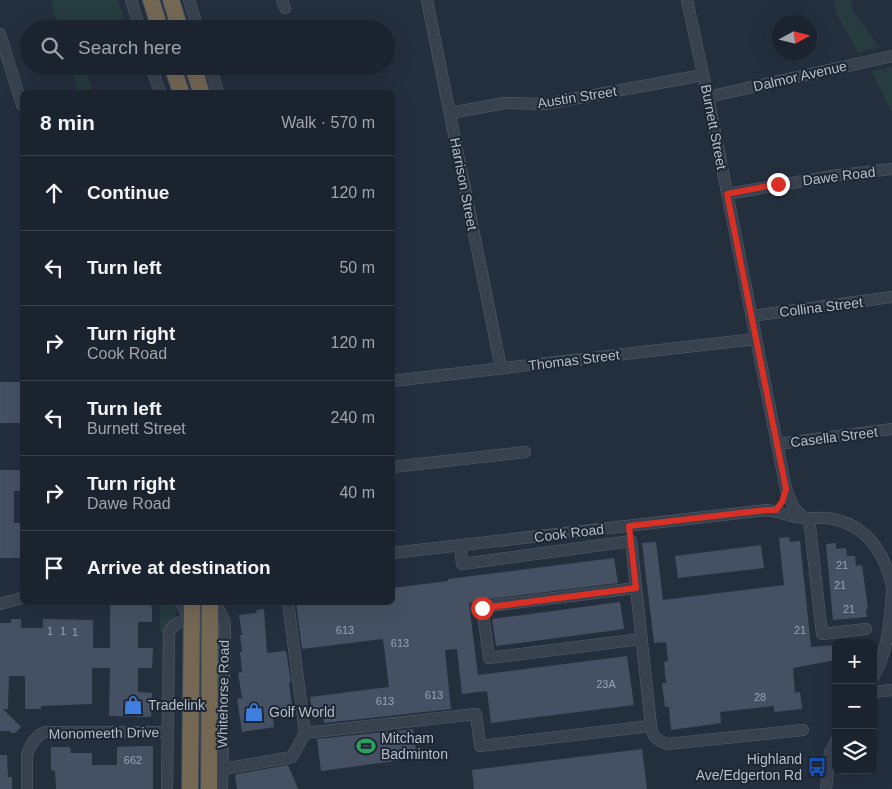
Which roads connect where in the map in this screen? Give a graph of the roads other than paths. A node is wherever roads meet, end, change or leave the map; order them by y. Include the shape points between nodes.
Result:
1 (131, 0) edge
2 (151, 0) edge
3 (171, 0) edge
4 (189, 0) edge
5 (427, 0) edge
6 (687, 0) edge
7 (137, 20) edge
8 (157, 20) edge
9 (177, 20) edge
10 (195, 20) edge
11 (0, 34) edge
12 (892, 56) edge
13 (154, 75) edge
14 (175, 75) edge
15 (196, 75) edge
16 (213, 75) edge
17 (703, 75) junction
18 (159, 90) edge
19 (180, 90) edge
20 (200, 90) edge
21 (217, 90) edge
22 (708, 97) junction
23 (20, 99) edge
24 (450, 114) junction
25 (892, 169) edge
26 (727, 194) junction
27 (892, 297) edge
28 (751, 316) junction
29 (755, 338) junction
30 (501, 368) junction
31 (395, 381) edge
32 (892, 429) edge
33 (777, 444) junction
34 (525, 452) dead end
35 (395, 467) edge
36 (786, 489) junction
37 (776, 510) junction
38 (807, 518) junction
39 (629, 526) junction
40 (631, 540) junction
41 (460, 545) junction
42 (395, 553) edge
43 (888, 556) edge
44 (892, 586) edge
45 (636, 588) junction
46 (892, 592) edge
47 (20, 599) edge
48 (0, 604) edge
49 (212, 605) edge
50 (214, 605) edge
51 (288, 605) edge
52 (192, 611) edge
53 (866, 629) dead end
54 (642, 639) junction
55 (877, 670) edge
56 (892, 690) edge
57 (877, 692) edge
58 (651, 726) junction
59 (803, 730) dead end
60 (167, 732) junction
61 (305, 733) junction
62 (832, 748) edge
63 (223, 769) junction
64 (27, 789) edge
65 (167, 789) edge
66 (190, 789) edge
67 (209, 789) edge
68 (222, 789) edge
69 (826, 789) edge

1 - 7 street
2 - 8 highway
3 - 9 highway
4 - 10 street
5 - 24 street, Harrison Street
6 - 17 street, Burnett Street
11 - 23 street
12 - 22 street, Dalmor Avenue
13 - 18 street
14 - 19 highway
15 - 20 highway
16 - 21 street
17 - 22 street, Burnett Street
17 - 24 street, Austin Street via 544,104 505,103
22 - 26 street, Burnett Street
24 - 30 street, Harrison Street
25 - 26 street, Dawe Road
26 - 28 street, Burnett Street
27 - 28 street, Collina Street
28 - 29 street, Burnett Street
29 - 30 street, Thomas Street
29 - 33 street, Burnett Street
30 - 31 street, Thomas Street
32 - 33 street, Casella Street
33 - 36 street, Burnett Street
34 - 35 street
36 - 37 street
36 - 38 street, Burnett Street via 794,508
37 - 38 street, Cook Road
37 - 39 street, Cook Road
38 - 43 street, Cook Road via 838,520 856,528
38 - 53 street via 822,634
39 - 40 street
39 - 41 street, Cook Road
40 - 41 street via 462,564
40 - 45 street
41 - 42 street, Cook Road
43 - 44 street, Cook Road
45 - 54 street
45 - 54 street via 482,608 489,658
46 - 55 street via 891,612
47 - 48 street
49 - 67 highway, Whitehorse Road
50 - 63 street, Whitehorse Road via 224,623
51 - 61 street
52 - 60 street via 169,631
52 - 66 highway
54 - 58 street
56 - 57 street
58 - 59 street via 658,741 667,744
58 - 61 street via 480,746 476,714
60 - 64 street, Monomeeth Drive via 45,732 37,737 27,755
60 - 65 street
61 - 63 street via 292,757
62 - 69 street
63 - 68 street, Whitehorse Road

